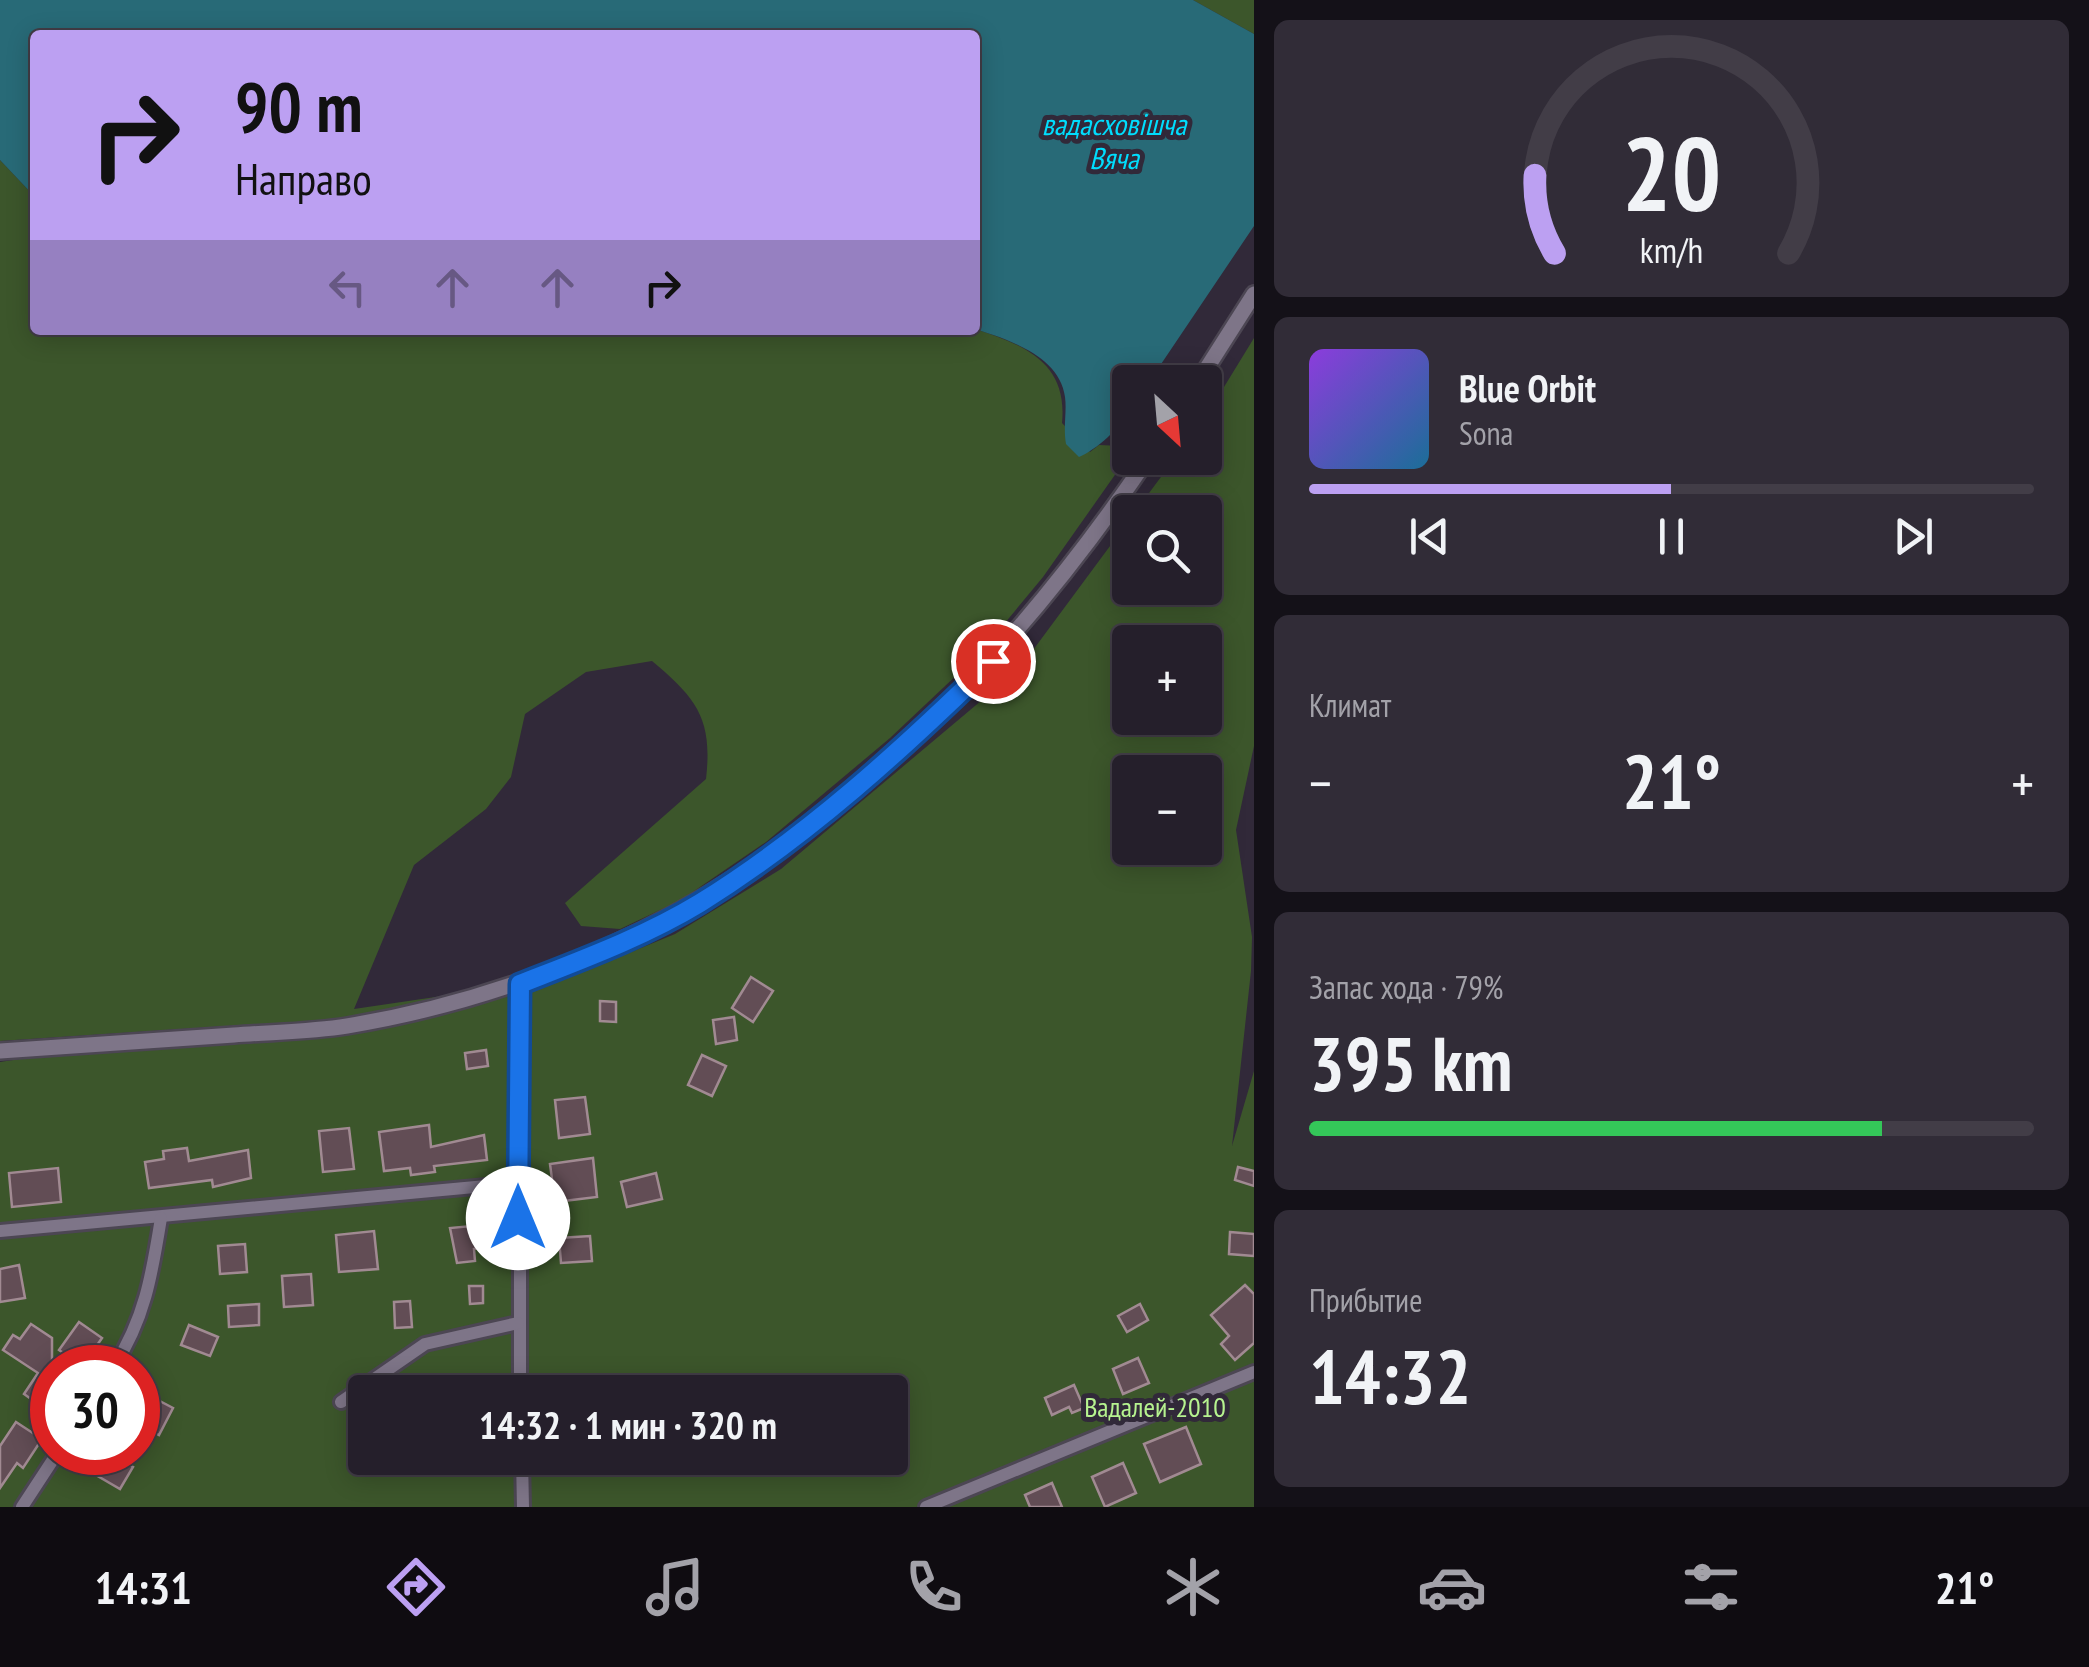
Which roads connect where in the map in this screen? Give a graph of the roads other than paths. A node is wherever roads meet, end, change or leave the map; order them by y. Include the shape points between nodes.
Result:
1 (1254, 294) edge
2 (1209, 365) edge
3 (1136, 475) edge
4 (520, 984) junction
5 (0, 1052) edge
6 (518, 1183) junction
7 (160, 1218) junction
8 (0, 1231) edge
9 (518, 1322) junction
10 (127, 1345) edge
11 (1254, 1372) edge
12 (520, 1375) edge
13 (341, 1402) dead end
14 (43, 1475) edge
15 (522, 1475) edge
16 (22, 1507) edge
17 (523, 1507) edge
18 (926, 1507) edge

1 - 2 street
3 - 4 street via 1086,549 993,661 866,778 699,904
4 - 5 street via 344,1026
4 - 6 street
6 - 7 street
6 - 9 street
7 - 8 street
7 - 10 street via 150,1294
9 - 12 street
9 - 13 street via 425,1344
11 - 18 street
14 - 16 street
15 - 17 street

